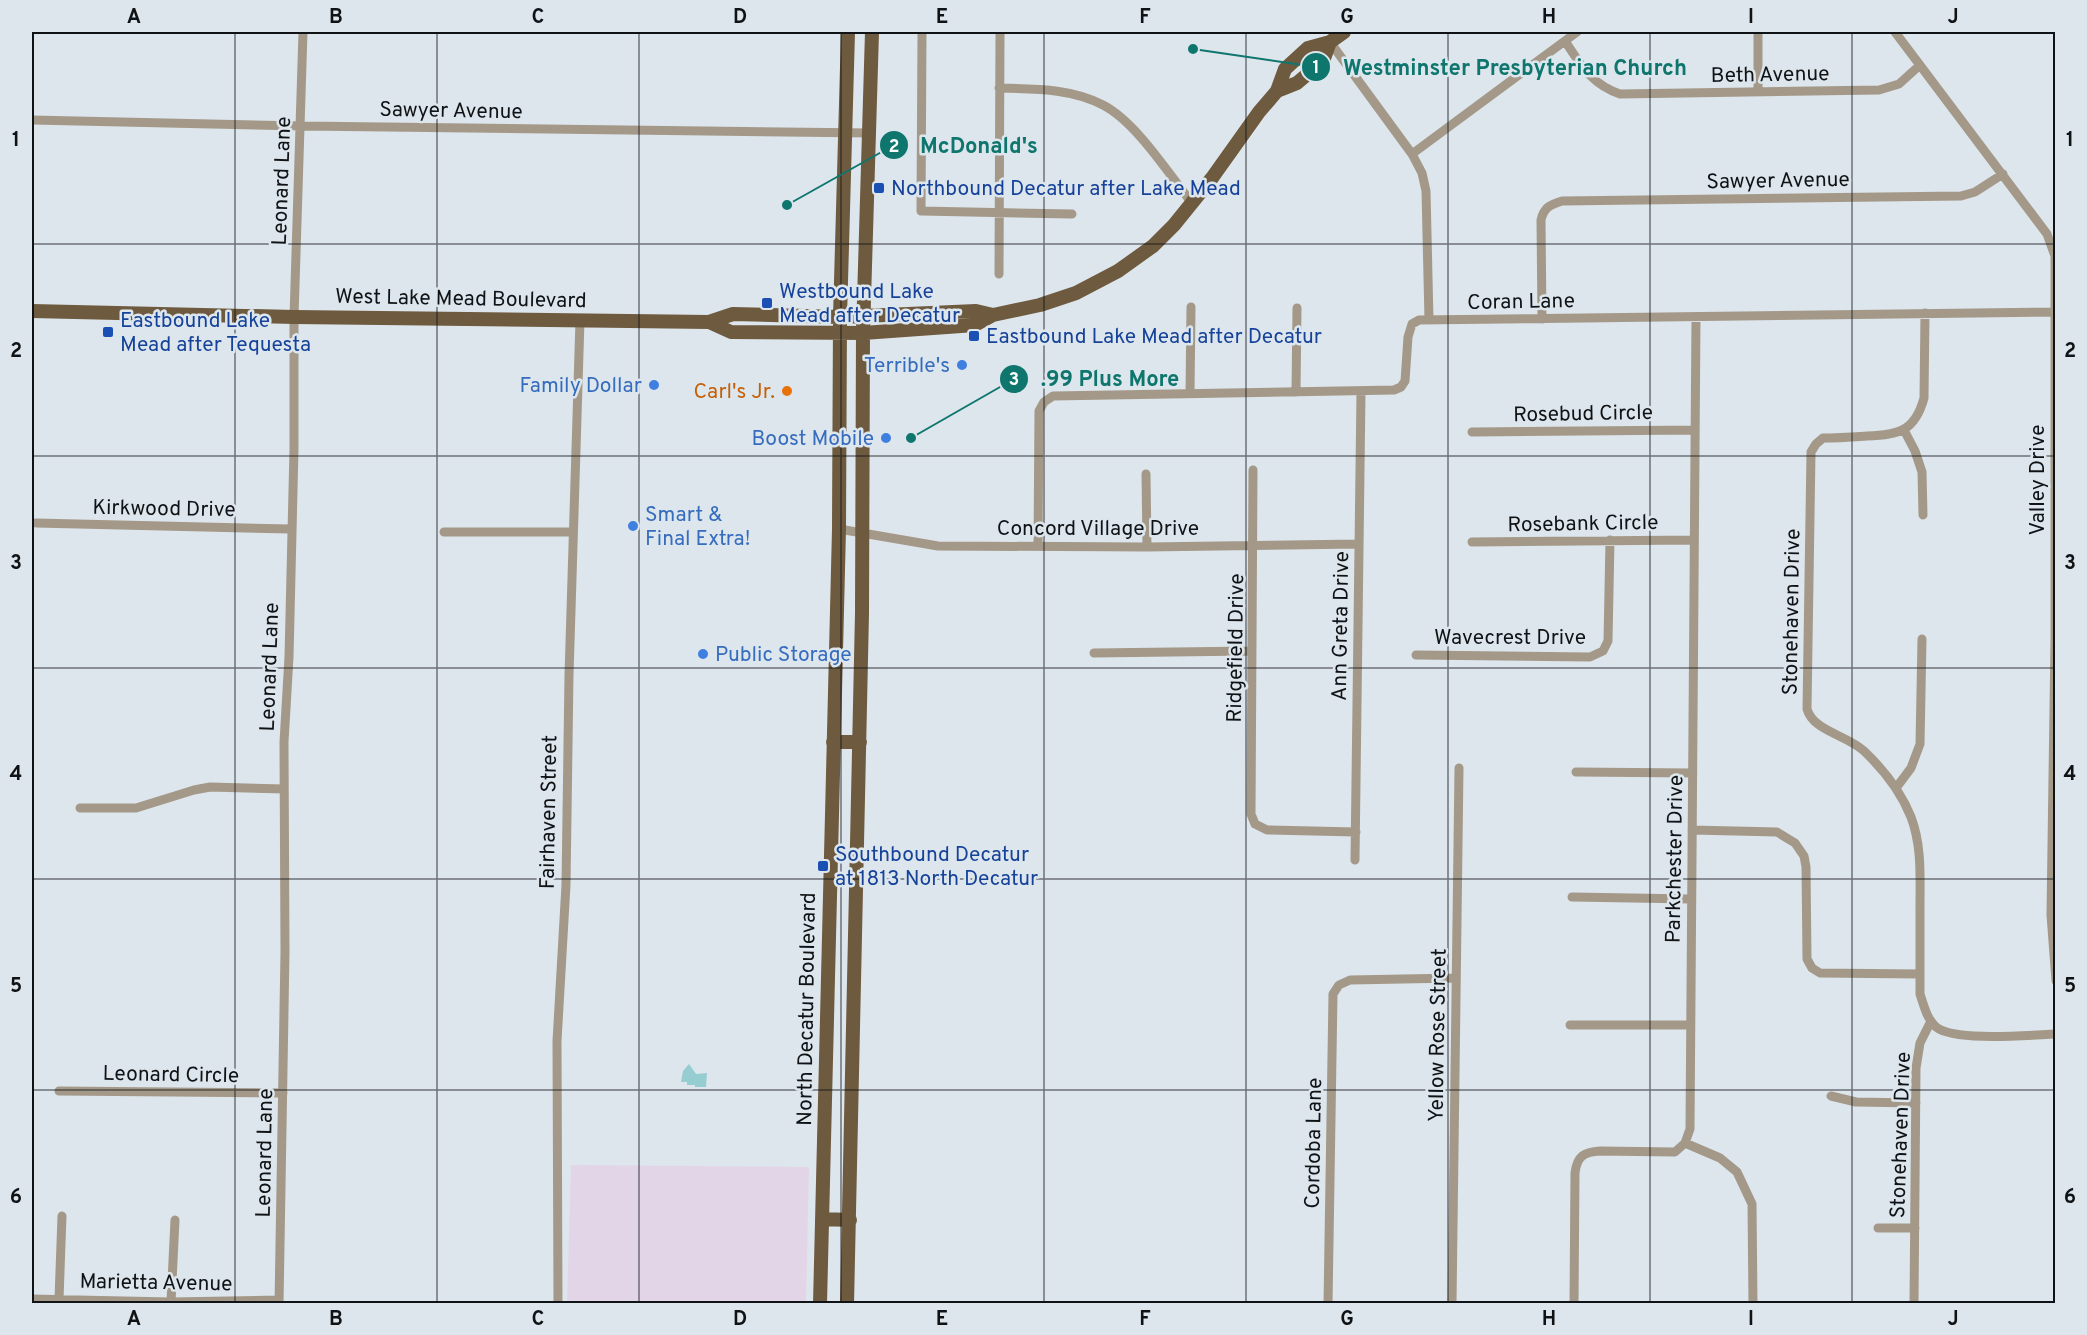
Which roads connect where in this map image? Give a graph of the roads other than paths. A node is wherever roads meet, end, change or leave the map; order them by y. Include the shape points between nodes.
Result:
1 (303, 32) edge
2 (848, 32) edge
3 (872, 32) edge
4 (922, 32) edge
5 (1000, 32) edge
6 (1344, 32) edge
7 (1577, 32) edge
8 (1896, 32) edge
9 (1758, 35) dead end
10 (1565, 41) junction
11 (1330, 42) junction
12 (1920, 65) junction
13 (999, 88) junction
14 (1277, 91) junction
15 (1758, 92) junction
16 (32, 120) edge
17 (302, 126) junction
18 (846, 133) junction
19 (870, 133) junction
20 (1412, 154) junction
21 (2003, 174) junction
22 (1192, 203) junction
23 (1000, 214) junction
24 (1072, 214) dead end
25 (999, 274) dead end
26 (1191, 307) dead end
27 (1297, 308) dead end
28 (32, 311) edge
29 (2055, 312) edge
30 (1925, 314) junction
31 (993, 315) junction
32 (294, 317) junction
33 (840, 317) junction
34 (863, 317) junction
35 (1696, 317) junction
36 (1542, 319) junction
37 (580, 320) junction
38 (1429, 320) junction
39 (709, 322) junction
40 (863, 333) junction
41 (839, 334) junction
42 (1296, 392) junction
43 (1361, 392) junction
44 (1190, 393) junction
45 (1695, 430) junction
46 (1904, 430) junction
47 (1472, 432) dead end
48 (1253, 470) dead end
49 (1146, 474) dead end
50 (1923, 515) dead end
51 (36, 523) dead end
52 (291, 529) junction
53 (839, 529) junction
54 (444, 531) dead end
55 (573, 532) junction
56 (862, 534) junction
57 (1610, 540) junction
58 (1694, 540) junction
59 (1472, 542) dead end
60 (1359, 544) junction
61 (1254, 545) junction
62 (1038, 546) junction
63 (1147, 547) junction
64 (1922, 639) dead end
65 (1252, 651) junction
66 (1094, 653) dead end
67 (1416, 655) dead end
68 (2054, 657) edge
69 (832, 742) junction
70 (860, 742) junction
71 (1459, 768) dead end
72 (1576, 772) dead end
73 (1692, 773) junction
74 (1896, 788) junction
75 (284, 789) junction
76 (80, 808) dead end
77 (1692, 830) junction
78 (1356, 832) junction
79 (1355, 860) dead end
80 (1572, 897) dead end
81 (1691, 898) junction
82 (855, 960) junction
83 (829, 961) junction
84 (1920, 974) junction
85 (1456, 978) junction
86 (2055, 981) edge
87 (1931, 1021) junction
88 (1570, 1024) dead end
89 (1690, 1025) junction
90 (2055, 1035) edge
91 (59, 1091) dead end
92 (283, 1094) junction
93 (1831, 1096) dead end
94 (1916, 1103) junction
95 (1685, 1143) junction
96 (62, 1216) dead end
97 (822, 1219) junction
98 (175, 1220) dead end
99 (850, 1220) junction
100 (1878, 1228) dead end
101 (1915, 1228) junction
102 (32, 1299) edge
103 (58, 1299) junction
104 (171, 1302) junction
105 (279, 1302) edge
106 (558, 1304) edge
107 (820, 1304) edge
108 (847, 1304) edge
109 (1328, 1304) edge
110 (1452, 1304) edge
111 (1574, 1304) edge
112 (1753, 1304) edge
113 (1914, 1304) edge

1 - 17 street, Leonard Lane
2 - 18 main road, North Decatur Boulevard
3 - 19 main road
4 - 23 street via 921,212
5 - 13 street
6 - 11 main road, West Lake Mead Boulevard
7 - 10 street
8 - 12 street, Valley Drive
9 - 15 street
10 - 15 street, Beth Avenue via 1595,81 1620,94
10 - 20 street
11 - 14 main road, West Lake Mead Boulevard via 1323,61 1297,83
11 - 14 main road, West Lake Mead Boulevard via 1308,48 1285,69
11 - 20 street
12 - 15 street, Beth Avenue via 1899,84 1879,90
12 - 21 street, Valley Drive
13 - 22 street via 1064,93 1102,105 1131,127
13 - 23 street
14 - 22 main road, West Lake Mead Boulevard
16 - 17 street, Sawyer Avenue
17 - 18 street, Sawyer Avenue
17 - 32 street, Leonard Lane
18 - 19 street, Sawyer Avenue
18 - 33 main road, North Decatur Boulevard
19 - 34 main road
20 - 38 street via 1426,191
21 - 29 street, Valley Drive via 2047,234 2055,256
21 - 36 street, Sawyer Avenue via 1961,196 1562,201 1547,206 1541,220
22 - 31 main road, West Lake Mead Boulevard via 1153,246 1118,271 1067,296
23 - 24 street
23 - 25 street
26 - 44 street
27 - 42 street
28 - 32 main road, West Lake Mead Boulevard
29 - 30 street, Coran Lane
29 - 68 street, Valley Drive
30 - 35 street, Coran Lane
30 - 46 street via 1924,398 1921,411
31 - 34 main road, West Lake Mead Boulevard via 976,310
31 - 40 main road, West Lake Mead Boulevard via 975,325
32 - 37 main road, West Lake Mead Boulevard
32 - 52 street, Leonard Lane
33 - 34 main road, West Lake Mead Boulevard
33 - 39 main road, West Lake Mead Boulevard via 733,314
33 - 41 main road, North Decatur Boulevard
34 - 40 main road
35 - 36 street, Coran Lane
35 - 45 street, Parkchester Drive
36 - 38 street, Coran Lane
37 - 39 main road, West Lake Mead Boulevard
37 - 55 street, Fairhaven Street
38 - 43 street via 1412,324 1401,387
39 - 41 main road, West Lake Mead Boulevard via 731,332
40 - 41 main road, West Lake Mead Boulevard
40 - 56 main road
41 - 53 main road, North Decatur Boulevard
42 - 43 street
42 - 44 street
43 - 60 street, Ann Greta Drive
44 - 62 street via 1053,396 1044,402 1039,411
45 - 47 street, Rosebud Circle
45 - 58 street, Parkchester Drive
46 - 50 street via 1922,472
46 - 74 street, Stonehaven Drive via 1891,435 1823,438 1811,452 1807,709 1817,724 1862,750
48 - 61 street, Ridgefield Drive
49 - 63 street
51 - 52 street, Kirkwood Drive
52 - 75 street, Leonard Lane
53 - 56 street, Concord Village Drive
53 - 69 main road, North Decatur Boulevard
54 - 55 street
55 - 106 street, Fairhaven Street via 566,885 557,1041
56 - 62 street, Concord Village Drive via 938,546
56 - 70 main road
57 - 58 street, Rosebank Circle
57 - 59 street, Rosebank Circle
57 - 67 street, Wavecrest Drive via 1608,641 1603,651 1590,657
58 - 73 street, Parkchester Drive
60 - 61 street, Concord Village Drive
60 - 78 street, Ann Greta Drive
61 - 63 street, Concord Village Drive
61 - 65 street, Ridgefield Drive
62 - 63 street, Concord Village Drive
64 - 74 street via 1920,744 1911,768
65 - 66 street
65 - 78 street, Ridgefield Drive via 1251,814 1255,824 1267,830
68 - 86 street, Valley Drive via 2051,915
69 - 70 main road
69 - 83 main road, North Decatur Boulevard
70 - 82 main road
71 - 85 street, Yellow Rose Street
72 - 73 street
73 - 77 street, Parkchester Drive
74 - 84 street, Stonehaven Drive via 1911,817 1920,854
75 - 76 street via 210,787 136,808
75 - 92 street, Leonard Lane
77 - 81 street, Parkchester Drive
77 - 84 street via 1777,832 1795,843 1806,867 1807,959 1812,968 1820,973
78 - 79 street, Ann Greta Drive
80 - 81 street
81 - 89 street, Parkchester Drive
82 - 83 main road
82 - 99 main road
83 - 97 main road, North Decatur Boulevard
84 - 87 street, Stonehaven Drive via 1920,994
85 - 109 street, Cordoba Lane via 1350,980 1339,985 1333,994
85 - 110 street, Yellow Rose Street
87 - 90 street via 1949,1034
87 - 94 street, Stonehaven Drive via 1920,1043
88 - 89 street
89 - 95 street, Parkchester Drive via 1690,1129
91 - 92 street, Leonard Circle
92 - 105 street, Leonard Lane
93 - 94 street via 1856,1102
94 - 101 street, Stonehaven Drive
95 - 111 street via 1675,1152 1588,1152 1576,1163
95 - 112 street via 1720,1158 1737,1172 1752,1204
96 - 103 street
97 - 99 main road
97 - 107 main road, North Decatur Boulevard
98 - 104 street
99 - 108 main road
100 - 101 street
101 - 113 street, Stonehaven Drive
102 - 103 street, Marietta Avenue
103 - 104 street, Marietta Avenue
104 - 105 street, Marietta Avenue

